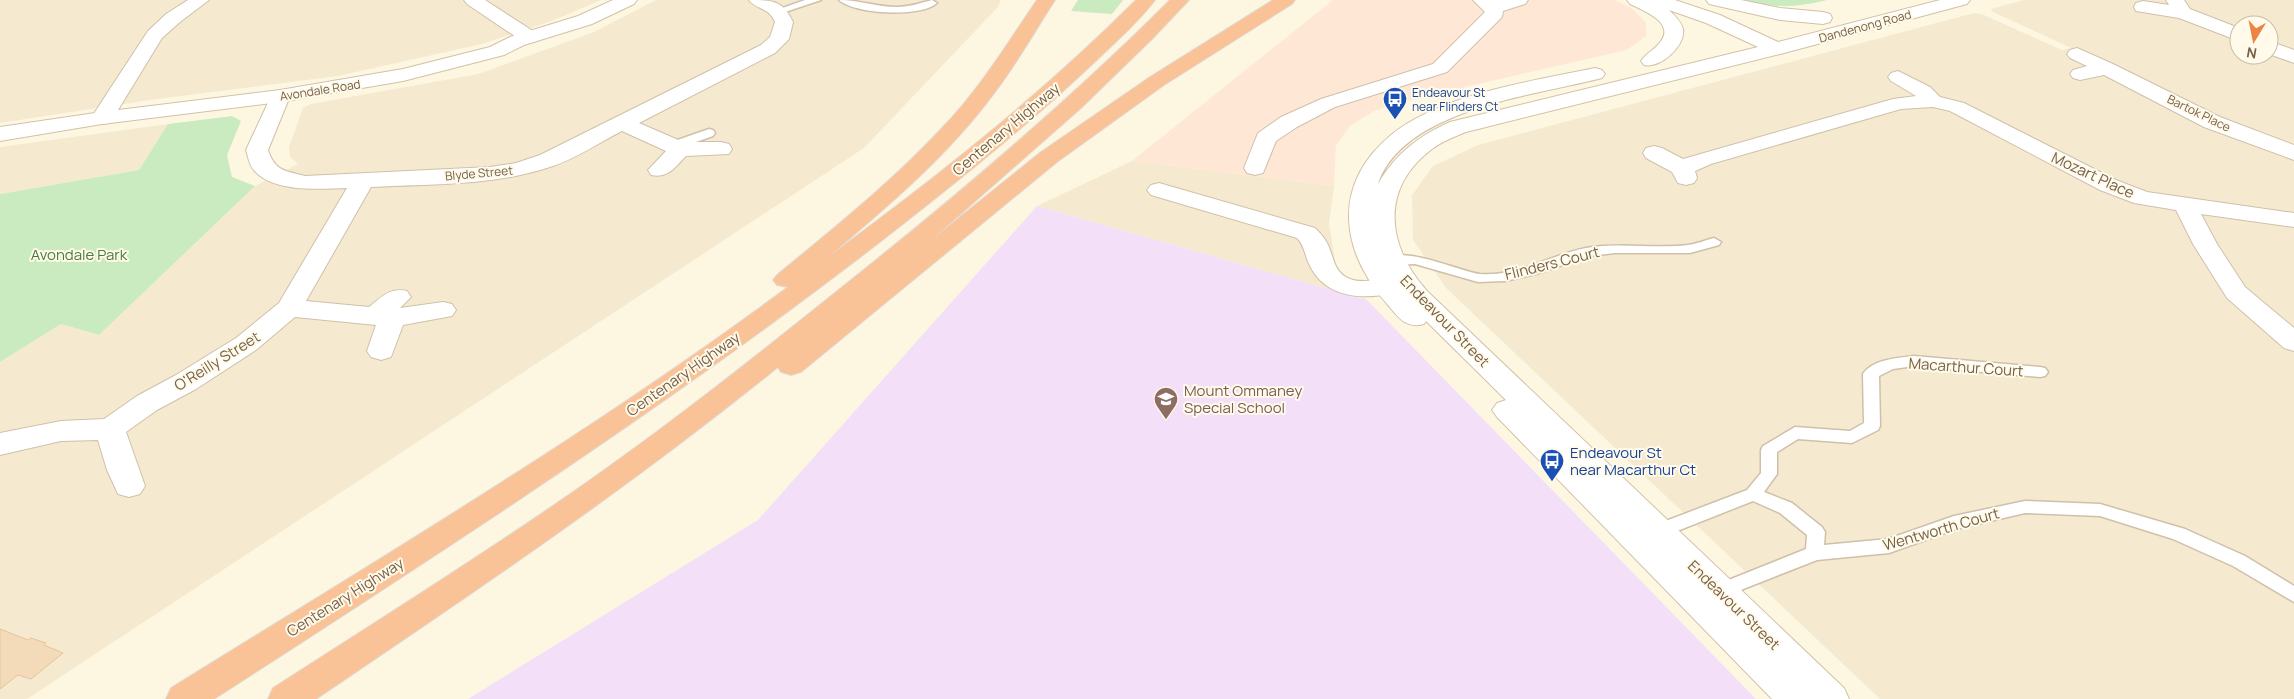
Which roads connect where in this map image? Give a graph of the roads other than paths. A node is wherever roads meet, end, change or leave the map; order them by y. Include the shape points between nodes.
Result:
1 (200, 0) edge
2 (473, 0) edge
3 (628, 0) edge
4 (758, 0) edge
5 (816, 0) edge
6 (844, 0) edge
7 (1046, 0) edge
8 (1146, 0) edge
9 (1180, 0) edge
10 (1286, 0) edge
11 (1519, 0) edge
12 (1636, 0) edge
13 (1657, 0) edge
14 (1689, 0) edge
15 (1715, 0) edge
16 (1897, 0) edge
17 (1962, 0) edge
18 (932, 3) dead end
19 (1488, 4) edge
20 (2179, 6) edge
21 (2143, 8) dead end
22 (779, 11) junction
23 (1824, 18) junction
24 (2229, 30) edge
25 (529, 37) junction
26 (1768, 40) junction
27 (2279, 51) edge
28 (2076, 54) dead end
29 (2294, 57) edge
30 (1651, 61) junction
31 (2106, 68) junction
32 (2080, 74) dead end
33 (1898, 77) dead end
34 (280, 96) junction
35 (1933, 101) junction
36 (102, 118) junction
37 (622, 122) junction
38 (0, 134) edge
39 (715, 141) dead end
40 (676, 147) junction
41 (1654, 152) dead end
42 (2294, 153) edge
43 (1255, 168) dead end
44 (659, 170) dead end
45 (363, 180) junction
46 (1159, 190) dead end
47 (2185, 206) junction
48 (2294, 220) edge
49 (1714, 242) dead end
50 (1388, 274) junction
51 (289, 308) junction
52 (443, 310) dead end
53 (388, 311) junction
54 (749, 328) junction
55 (2294, 342) edge
56 (381, 351) dead end
57 (2040, 372) dead end
58 (110, 429) junction
59 (0, 444) edge
60 (625, 471) junction
61 (129, 486) dead end
62 (1753, 494) junction
63 (1647, 535) junction
64 (1815, 553) junction
65 (2294, 595) edge
66 (1709, 596) junction
67 (184, 699) edge
68 (286, 699) edge
69 (1796, 699) edge
70 (1831, 699) edge

1 - 36 street via 155,35
2 - 25 street
3 - 25 street, Avondale Road via 585,20
4 - 22 street
5 - 22 lane
6 - 18 lane via 913,14
7 - 54 highway via 987,89 950,133 878,203 755,303
8 - 54 highway, Centenary Highway via 1033,108 939,185
9 - 60 highway, Centenary Highway via 1070,105 948,213 732,391
10 - 60 highway via 1157,81 1049,158 843,326 686,445
11 - 19 street
12 - 30 street via 1662,14 1673,31 1668,45
13 - 26 street
14 - 26 street via 1721,11
15 - 23 street via 1780,14
16 - 23 street, Dandenong Road
17 - 26 street, Dandenong Road
19 - 43 street via 1495,14 1440,68 1328,103 1289,122 1266,138
20 - 21 street
20 - 24 street
22 - 37 street, Blyde Street via 784,22 782,30 779,39 768,48
23 - 26 street, Dandenong Road
25 - 34 street, Avondale Road via 498,51 442,66
26 - 30 street, Endeavour Street
26 - 50 street, Endeavour Street via 1458,127 1426,143 1399,168 1384,199 1381,217
27 - 29 street
28 - 31 street, Bartok Place
30 - 50 street, Endeavour Street via 1491,98 1439,115 1395,142 1371,173 1360,216 1362,242 1371,264
31 - 32 street
31 - 42 street, Bartok Place via 2212,122
33 - 35 street, Mozart Place
34 - 36 street, Avondale Road
34 - 45 street, Blyde Street via 257,150 262,166 275,176 304,183
35 - 41 street, Mozart Place via 1900,103 1703,160 1684,173
35 - 47 street, Mozart Place via 1957,106 2108,185 2142,198
36 - 38 street, Avondale Road
37 - 40 street
37 - 45 street, Blyde Street via 548,160 519,169 490,174
39 - 40 street
40 - 44 street
45 - 51 street, O'Reilly Street
46 - 50 street via 1306,233 1316,241 1320,263 1331,280 1347,288
47 - 48 street, Mozart Place
47 - 55 street via 2204,244 2236,292
49 - 50 lane, Flinders Court via 1690,249 1615,248 1587,252 1505,277 1478,278 1416,260
50 - 63 street, Endeavour Street via 1413,291
51 - 53 street
51 - 58 street, O'Reilly Street via 246,344
52 - 53 street
53 - 56 street
54 - 67 highway, Centenary Highway via 590,439
57 - 62 lane, Macarthur Court via 1914,361 1890,364 1871,374 1872,426 1852,437 1795,433 1769,450 1769,474
58 - 59 street via 61,431
58 - 61 street
60 - 68 highway, Centenary Highway via 434,603
62 - 63 lane, Macarthur Court
62 - 64 lane via 1786,508 1816,532
63 - 66 street, Endeavour Street
64 - 65 lane, Wentworth Court via 1888,546 1954,523 2025,506 2100,510 2179,534 2239,561
64 - 66 lane, Wentworth Court
66 - 69 street, Endeavour Street
66 - 70 street, Endeavour Street

